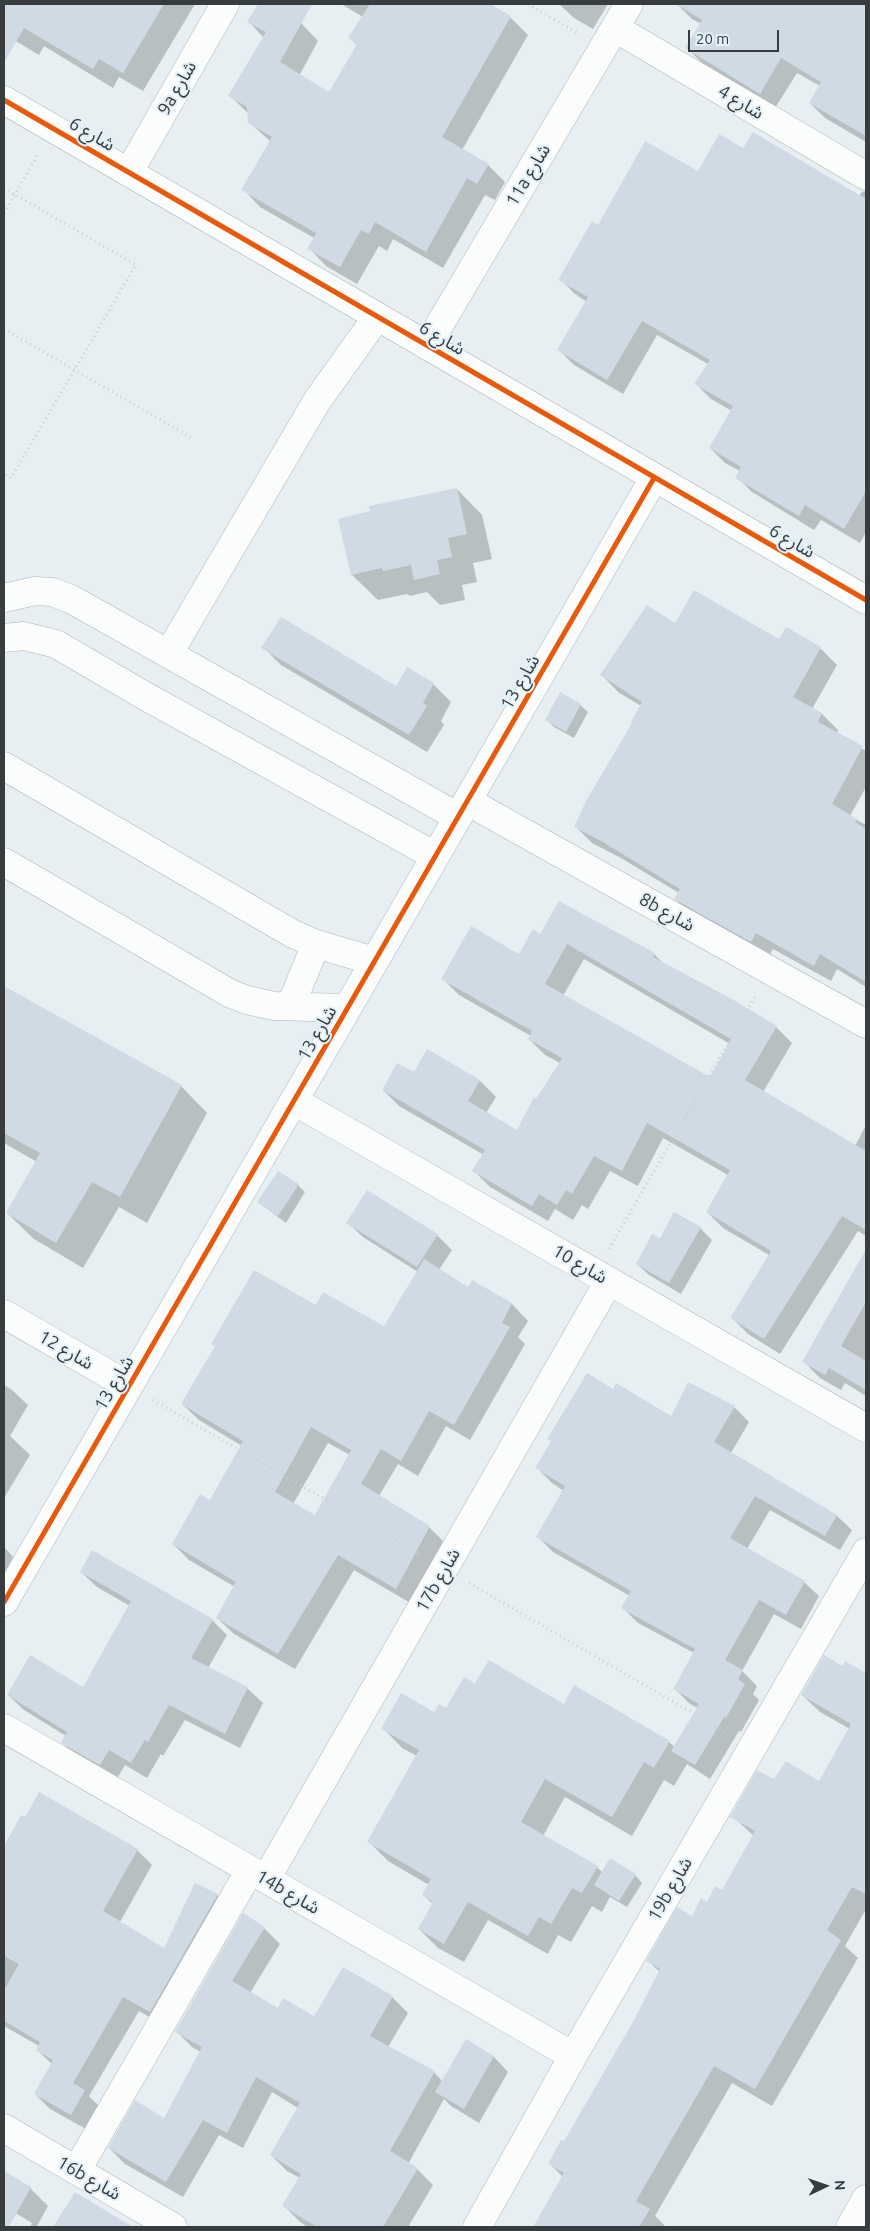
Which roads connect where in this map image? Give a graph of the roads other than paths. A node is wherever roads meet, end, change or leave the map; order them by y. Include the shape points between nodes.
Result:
1 (225, 4) edge
2 (629, 4) edge
3 (609, 38) junction
4 (4, 100) edge
5 (128, 172) junction
6 (866, 176) edge
7 (369, 312) junction
8 (427, 346) junction
9 (654, 478) junction
10 (4, 598) edge
11 (866, 600) edge
12 (4, 638) edge
13 (169, 653) junction
14 (4, 766) edge
15 (463, 809) junction
16 (435, 856) junction
17 (4, 862) edge
18 (316, 944) junction
19 (374, 961) junction
20 (291, 1005) junction
21 (347, 1008) junction
22 (866, 1024) edge
23 (294, 1101) junction
24 (602, 1277) junction
25 (4, 1314) edge
26 (129, 1386) junction
27 (866, 1428) edge
28 (866, 1552) edge
29 (4, 1602) edge
30 (4, 1728) edge
31 (258, 1875) junction
32 (573, 2056) junction
33 (4, 2128) edge
34 (76, 2170) junction
35 (866, 2199) edge
36 (173, 2227) edge
37 (477, 2227) edge
38 (850, 2227) edge

1 - 5 street, 9a شارع
2 - 3 street, 11a شارع
3 - 6 street, شارع 4
3 - 8 street, 11a شارع
4 - 5 street, شارع 6
5 - 7 street, شارع 6
7 - 8 street, شارع 6
7 - 13 street via 330,367 317,401
8 - 9 street, شارع 6
9 - 11 street, شارع 6
9 - 15 street, شارع 13
10 - 13 street, 8b شارع via 35,591 52,592
12 - 16 street via 24,636 56,644
13 - 15 street, 8b شارع
14 - 18 street via 293,934
15 - 16 street, شارع 13
15 - 22 street, 8b شارع via 771,970
16 - 19 street, شارع 13
17 - 20 street via 231,994 260,1004
18 - 19 street
18 - 20 street
19 - 21 street, شارع 13
20 - 21 street
21 - 23 street, شارع 13
23 - 24 street, شارع 10
23 - 26 street, شارع 13
24 - 27 street, شارع 10
24 - 31 street, 17b شارع
25 - 26 street, شارع 12
26 - 29 street, شارع 13
28 - 32 street, 19b شارع
30 - 31 street, 14b شارع
31 - 32 street, 14b شارع
31 - 34 street, 17b شارع
32 - 37 street, 19b شارع
33 - 34 street, 16b شارع
34 - 36 street, 16b شارع
35 - 38 street

